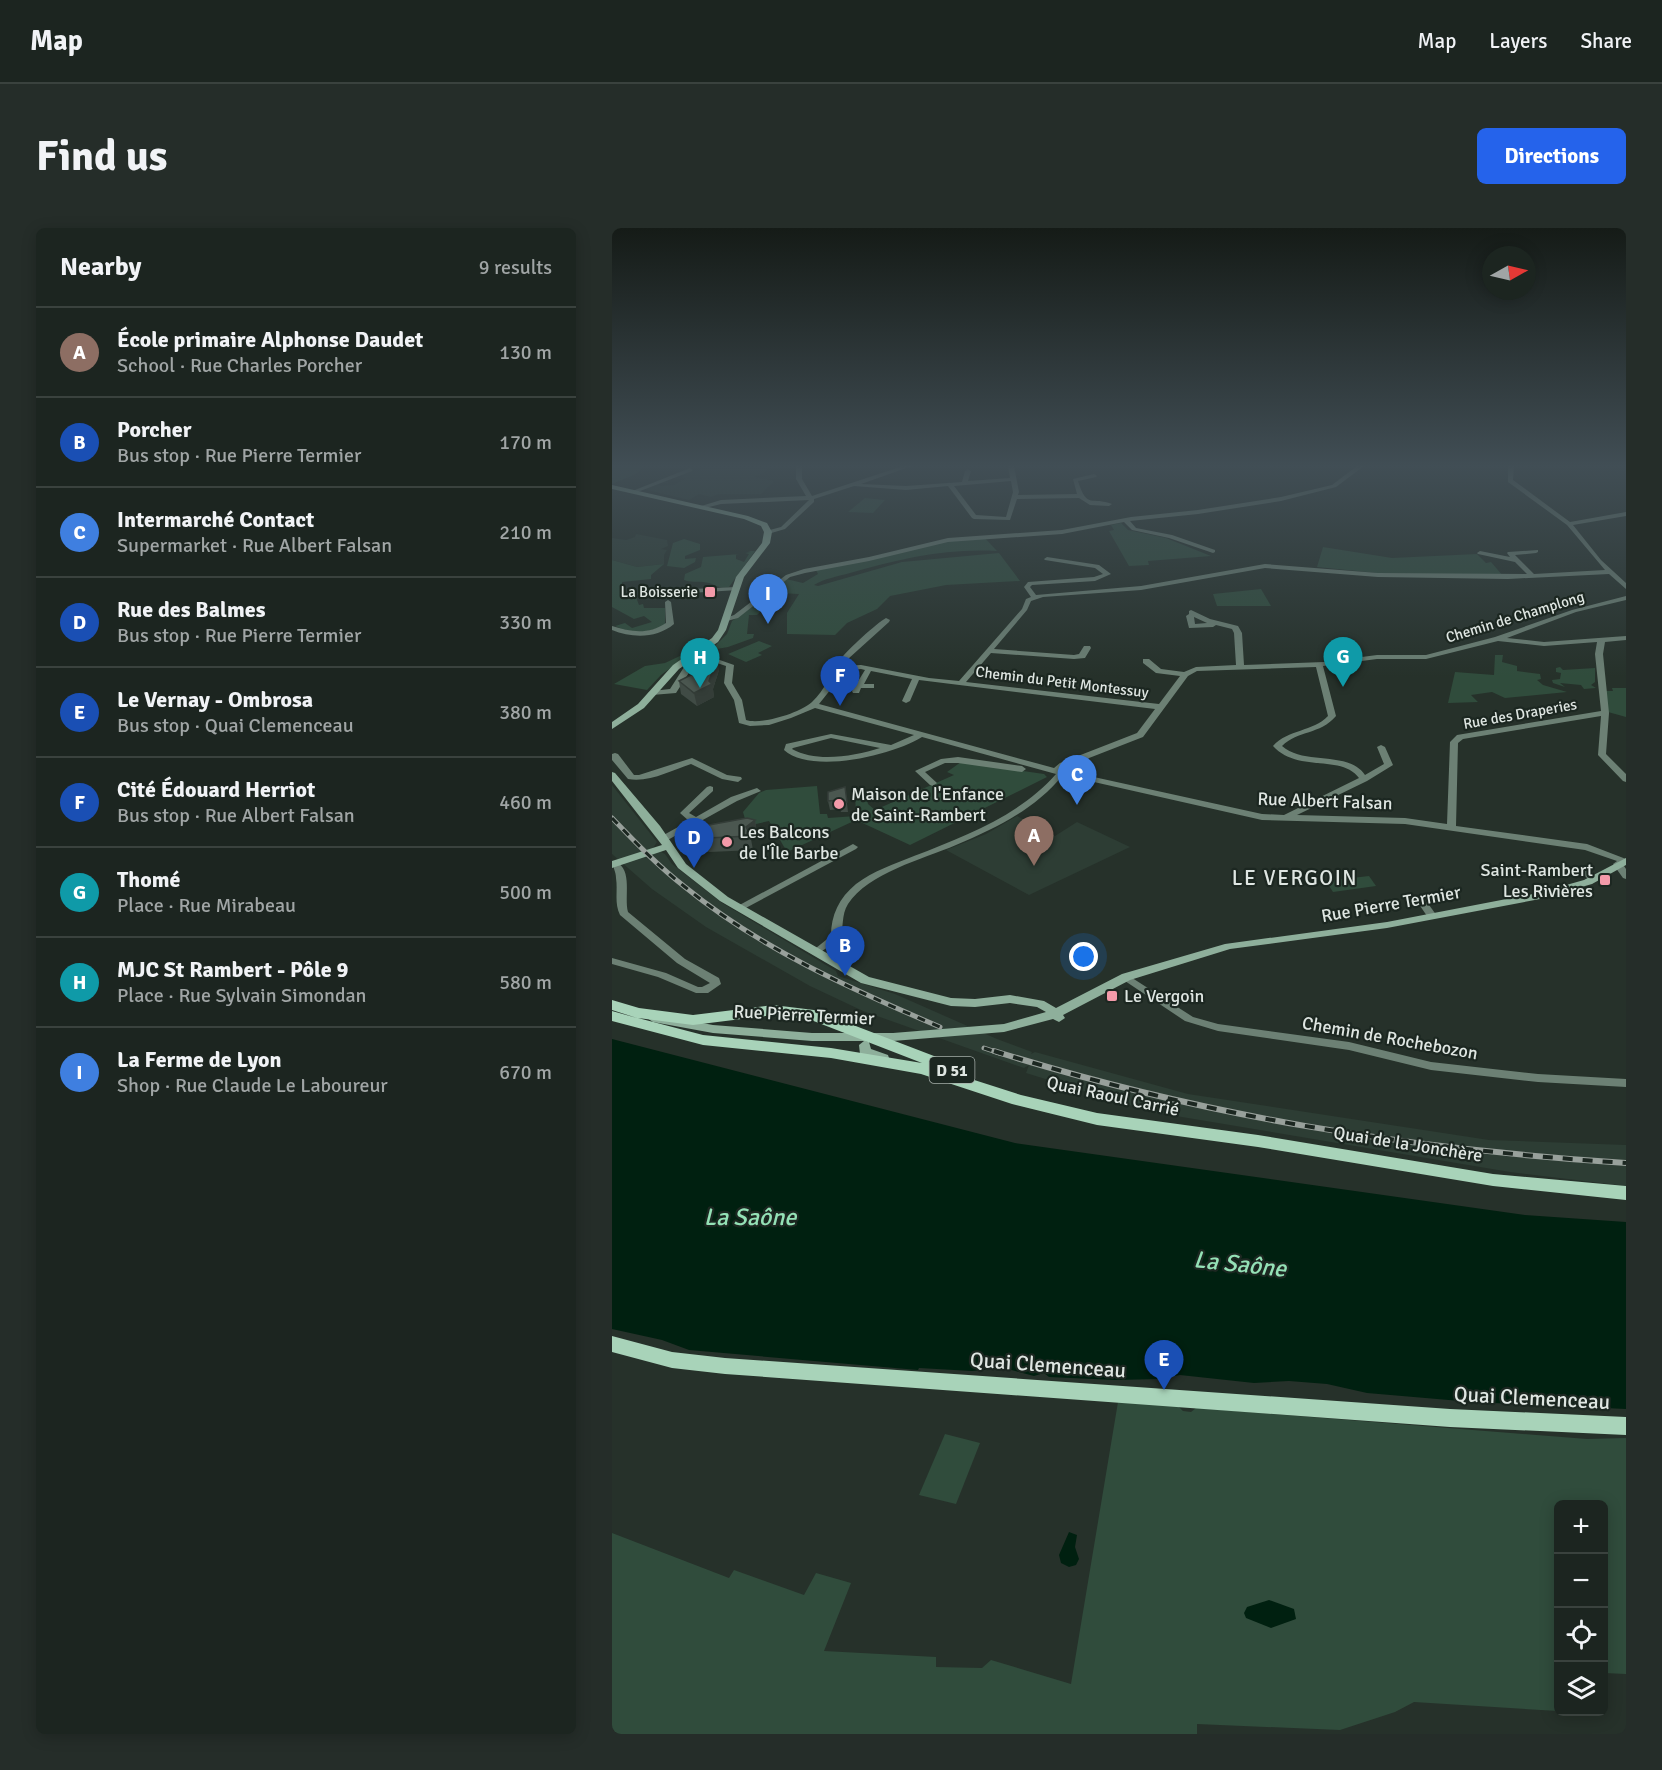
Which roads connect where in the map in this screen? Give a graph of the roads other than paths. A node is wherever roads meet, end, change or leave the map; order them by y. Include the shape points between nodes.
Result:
1 (767, 536) edge
2 (1009, 536) edge
3 (1171, 536) edge
4 (1579, 536) edge
5 (1213, 551) dead end
6 (1536, 551) dead end
7 (1480, 553) dead end
8 (1498, 554) junction
9 (1510, 554) junction
10 (1047, 559) dead end
11 (1516, 560) junction
12 (1610, 572) junction
13 (1533, 576) junction
14 (1626, 587) edge
15 (736, 589) junction
16 (1034, 596) junction
17 (1626, 598) edge
18 (1192, 613) dead end
19 (727, 619) junction
20 (886, 620) dead end
21 (612, 628) edge
22 (1626, 638) edge
23 (1498, 639) junction
24 (1601, 640) junction
25 (1087, 648) dead end
26 (990, 651) junction
27 (1146, 661) dead end
28 (1319, 664) junction
29 (1240, 667) junction
30 (839, 669) junction
31 (869, 669) junction
32 (1185, 674) junction
33 (916, 678) junction
34 (962, 682) junction
35 (872, 687) dead end
36 (652, 693) junction
37 (906, 701) dead end
38 (814, 705) junction
39 (1160, 707) junction
40 (1605, 713) junction
41 (612, 726) edge
42 (922, 734) junction
43 (1381, 747) dead end
44 (891, 748) junction
45 (612, 757) edge
46 (1353, 766) junction
47 (1384, 769) junction
48 (1054, 771) junction
49 (612, 775) edge
50 (738, 779) dead end
51 (1364, 779) junction
52 (1626, 779) edge
53 (933, 783) dead end
54 (710, 789) dead end
55 (757, 791) dead end
56 (1285, 818) junction
57 (697, 822) junction
58 (1451, 827) junction
59 (663, 845) junction
60 (853, 847) dead end
61 (1623, 862) edge
62 (617, 864) edge
63 (1626, 876) edge
64 (1421, 900) dead end
65 (739, 908) junction
66 (1432, 916) junction
67 (816, 952) junction
68 (612, 961) edge
69 (1129, 979) junction
70 (612, 1005) edge
71 (612, 1016) edge
72 (1052, 1019) junction
73 (719, 1023) junction
74 (1009, 1030) junction
75 (674, 1034) junction
76 (741, 1038) junction
77 (861, 1041) junction
78 (923, 1069) junction
79 (1626, 1083) edge
80 (1184, 1131) junction
81 (1626, 1193) edge
82 (612, 1344) edge
83 (1626, 1426) edge

1 - 15 street
2 - 19 street via 948,540 804,571 788,576 736,617
3 - 5 street
4 - 12 street
6 - 9 street
7 - 8 street
8 - 9 street
8 - 11 street
9 - 11 street
10 - 16 street via 1097,566 1108,574 1095,579 1030,583 1027,587
11 - 13 street
12 - 13 street
12 - 14 street
13 - 16 street via 1378,574 1265,566 1141,588
15 - 19 street
15 - 21 street via 672,592 668,602 670,624 659,631 630,634
16 - 26 street
17 - 23 street, Chemin de Champlong via 1574,611
18 - 29 street via 1236,630
19 - 36 street via 714,640 676,667
20 - 30 street via 849,654
22 - 24 street
23 - 24 street via 1544,644
23 - 28 street, Chemin de Champlong via 1426,657 1377,657
24 - 40 street
25 - 26 street via 1082,656 1074,657
26 - 34 street
27 - 32 street via 1159,671
28 - 29 street, Chemin de Champlong
28 - 46 street via 1332,716 1327,724 1282,740 1277,746 1292,756
29 - 32 street, Chemin de Champlong via 1196,669
30 - 31 street, Chemin du Petit Montessuy
30 - 38 street
31 - 33 street, Chemin du Petit Montessuy
31 - 35 street via 858,688
32 - 39 street
33 - 34 street, Chemin du Petit Montessuy
33 - 37 street
34 - 39 street, Chemin du Petit Montessuy
36 - 38 street via 673,691 689,666 718,660 730,665 728,683 746,723 761,725
36 - 41 street via 641,706
38 - 42 street, Rue Albert Falsan
39 - 48 street via 1134,739
40 - 52 street via 1602,755
40 - 58 street, Rue des Draperies via 1460,737 1454,742
42 - 44 street
42 - 48 street, Rue Albert Falsan
43 - 47 street via 1389,765
44 - 44 street via 831,736 798,742 788,750 807,758 832,758
45 - 50 street via 631,777 640,778 692,761
46 - 47 street
46 - 51 street
47 - 51 street
48 - 53 street via 958,760 915,772
48 - 56 street, Rue Albert Falsan via 1247,814
48 - 67 street via 1041,792 997,823 868,879 845,901 836,937
49 - 59 street, Rue Pierre Termier
51 - 56 street
54 - 57 street via 684,813
55 - 57 street via 734,799
56 - 58 street, Rue Albert Falsan via 1405,821
57 - 59 street
58 - 61 street, Rue Albert Falsan via 1587,847
59 - 62 street
59 - 65 street, Rue Pierre Termier via 682,866
60 - 65 street
61 - 63 street
61 - 66 street, Rue Pierre Termier via 1540,896
62 - 68 street via 622,876 619,902 623,913 716,984 696,990 662,975
64 - 66 street
65 - 67 street, Rue Pierre Termier
66 - 69 street, Rue Pierre Termier via 1229,946
67 - 72 street, Rue Pierre Termier via 865,980 900,991 963,1004 1029,1002
69 - 72 street, Rue Pierre Termier
69 - 79 street, Chemin de Rochebozon via 1189,1019 1218,1027 1349,1046 1431,1066
70 - 73 main road, Quai Raoul Carrié / D 51 via 638,1013
71 - 75 main road, Quai Raoul Carrié / D 51
72 - 74 street, Rue Pierre Termier
73 - 76 street, Rue Pierre Termier via 718,1034
73 - 77 street, Rue Pierre Termier
73 - 80 main road, Quai Raoul Carrié / D 51 via 773,1010 814,1015 1017,1093
74 - 77 street, Rue Pierre Termier
74 - 77 street, Rue Pierre Termier via 952,1041
75 - 76 street, Rue Pierre Termier
75 - 78 main road, Quai Raoul Carrié / D 51
76 - 77 street, Rue Pierre Termier
77 - 78 street, Rue Pierre Termier via 868,1054
78 - 80 main road, Quai Raoul Carrié / D 51 via 1041,1106 1097,1119
80 - 81 main road, Quai de la Jonchère / D 51 via 1493,1180
82 - 83 main road, Quai Clemenceau via 672,1360 725,1366 1450,1418

